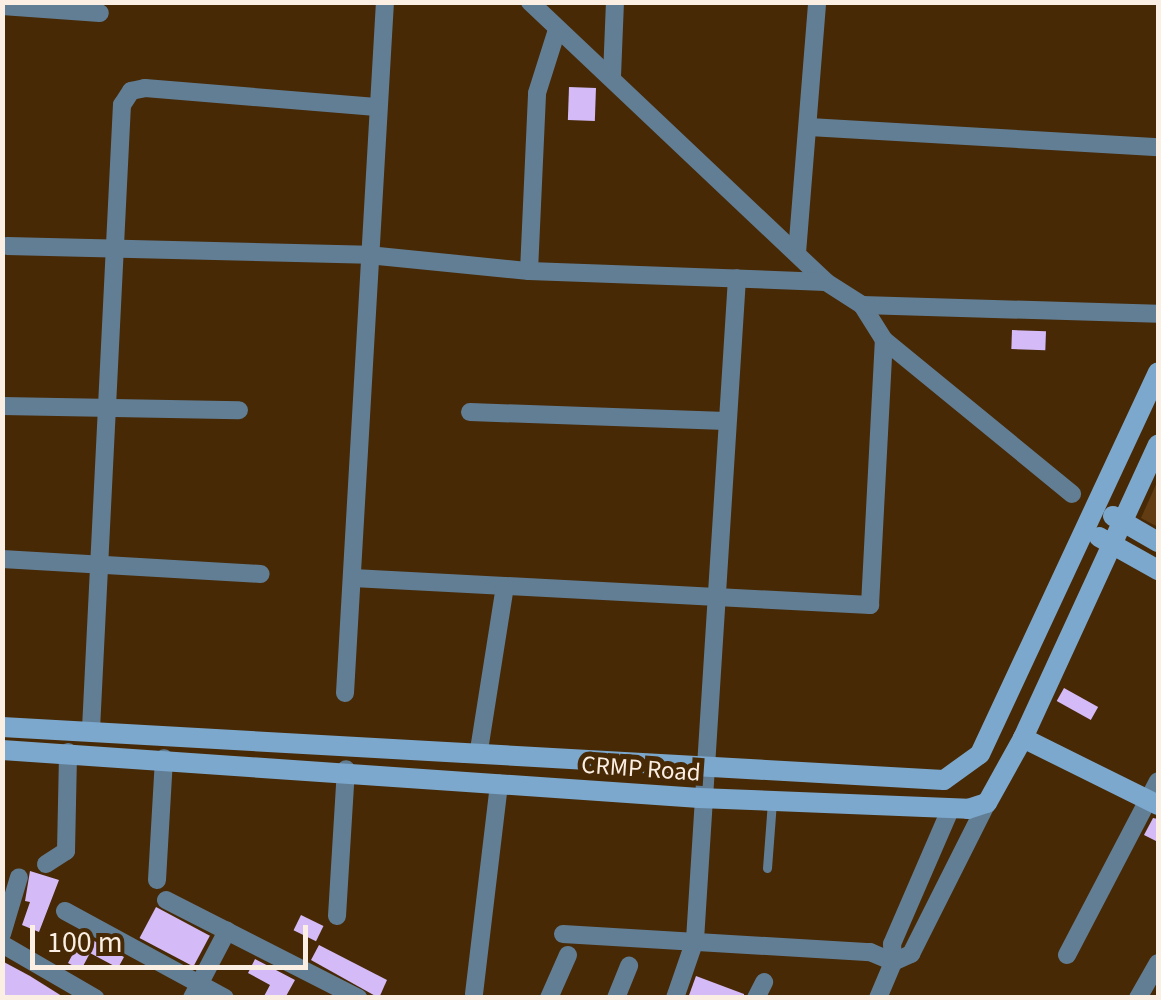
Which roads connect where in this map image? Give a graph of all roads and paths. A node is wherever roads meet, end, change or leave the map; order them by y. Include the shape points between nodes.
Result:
1 (385, 2) edge
2 (530, 2) edge
3 (615, 2) edge
4 (816, 2) edge
5 (2, 6) edge
6 (100, 13) dead end
7 (556, 30) junction
8 (612, 76) junction
9 (376, 107) junction
10 (809, 127) junction
11 (1158, 146) edge
12 (7, 246) dead end
13 (114, 249) junction
14 (797, 253) junction
15 (368, 255) junction
16 (529, 271) junction
17 (737, 278) junction
18 (826, 282) junction
19 (862, 305) junction
20 (1158, 314) edge
21 (884, 340) junction
22 (1158, 373) edge
23 (2, 406) edge
24 (106, 408) junction
25 (239, 410) dead end
26 (470, 412) dead end
27 (726, 421) junction
28 (1158, 446) edge
29 (1072, 494) junction
30 (1098, 507) junction
31 (1120, 522) junction
32 (1087, 529) junction
33 (1108, 542) junction
34 (1158, 542) edge
35 (2, 559) edge
36 (96, 563) junction
37 (1158, 570) edge
38 (261, 574) dead end
39 (353, 578) junction
40 (505, 586) junction
41 (714, 596) junction
42 (345, 693) dead end
43 (2, 727) edge
44 (91, 729) junction
45 (1024, 738) junction
46 (2, 750) edge
47 (479, 750) junction
48 (68, 752) junction
49 (164, 758) junction
50 (702, 762) junction
51 (346, 769) junction
52 (499, 783) junction
53 (1156, 795) edge
54 (699, 798) junction
55 (772, 802) junction
56 (987, 802) junction
57 (949, 812) junction
58 (46, 864) dead end
59 (768, 868) dead end
60 (19, 877) dead end
61 (157, 880) dead end
62 (166, 900) dead end
63 (66, 911) dead end
64 (337, 916) dead end
65 (227, 931) junction
66 (2, 934) edge
67 (562, 934) dead end
68 (695, 940) junction
69 (2, 944) edge
70 (568, 955) dead end
71 (1067, 955) dead end
72 (892, 962) junction
73 (1158, 963) edge
74 (629, 966) dead end
75 (195, 991) edge
76 (475, 996) edge
77 (95, 998) edge
78 (224, 998) edge
79 (358, 998) edge
80 (549, 998) edge
81 (616, 998) edge
82 (675, 998) edge
83 (878, 998) edge
84 (1138, 998) edge

1 - 9 street
2 - 7 street
3 - 8 street
4 - 10 street
5 - 6 street
7 - 8 street
7 - 16 street via 537,93
8 - 14 street
9 - 13 street via 132,92 122,105
9 - 15 street
10 - 11 street
10 - 14 street
12 - 13 street
13 - 15 street
13 - 24 street
14 - 18 street
15 - 16 street
15 - 39 street
16 - 17 street
17 - 18 street
17 - 27 street
18 - 19 street
19 - 20 street
19 - 21 street
21 - 29 street
21 - 41 street via 870,605
22 - 30 main road, CRMP Road
23 - 24 street
24 - 25 street
24 - 36 street
26 - 27 street
27 - 41 street
28 - 31 main road
29 - 30 street
29 - 32 street
30 - 31 main road
30 - 32 main road, CRMP Road
31 - 33 main road
31 - 34 main road
32 - 33 main road
32 - 50 main road, CRMP Road via 980,754 963,772 944,780
33 - 37 main road
33 - 45 main road
35 - 36 street
36 - 38 street
36 - 44 street
39 - 40 street
39 - 42 street
40 - 41 street
40 - 47 street
41 - 50 street
43 - 44 main road, CRMP Road
44 - 47 main road, CRMP Road
45 - 53 main road
45 - 56 main road
46 - 48 main road, CRMP Road
47 - 50 main road, CRMP Road
48 - 49 main road, CRMP Road
48 - 58 street via 66,850
49 - 51 main road, CRMP Road
49 - 61 street
50 - 54 street
51 - 52 main road, CRMP Road
51 - 64 street
52 - 54 main road, CRMP Road
52 - 76 street
53 - 71 street
54 - 55 main road, CRMP Road
54 - 68 street
55 - 57 main road, CRMP Road
55 - 59 lane
56 - 57 main road, CRMP Road
56 - 72 street via 912,954
57 - 72 street via 892,944
60 - 66 street
62 - 65 street
63 - 75 street
65 - 75 street
65 - 79 street
67 - 68 street
68 - 72 street via 870,952
68 - 82 street
69 - 77 street
70 - 80 street
72 - 83 street
73 - 84 street
74 - 81 street
75 - 78 street

